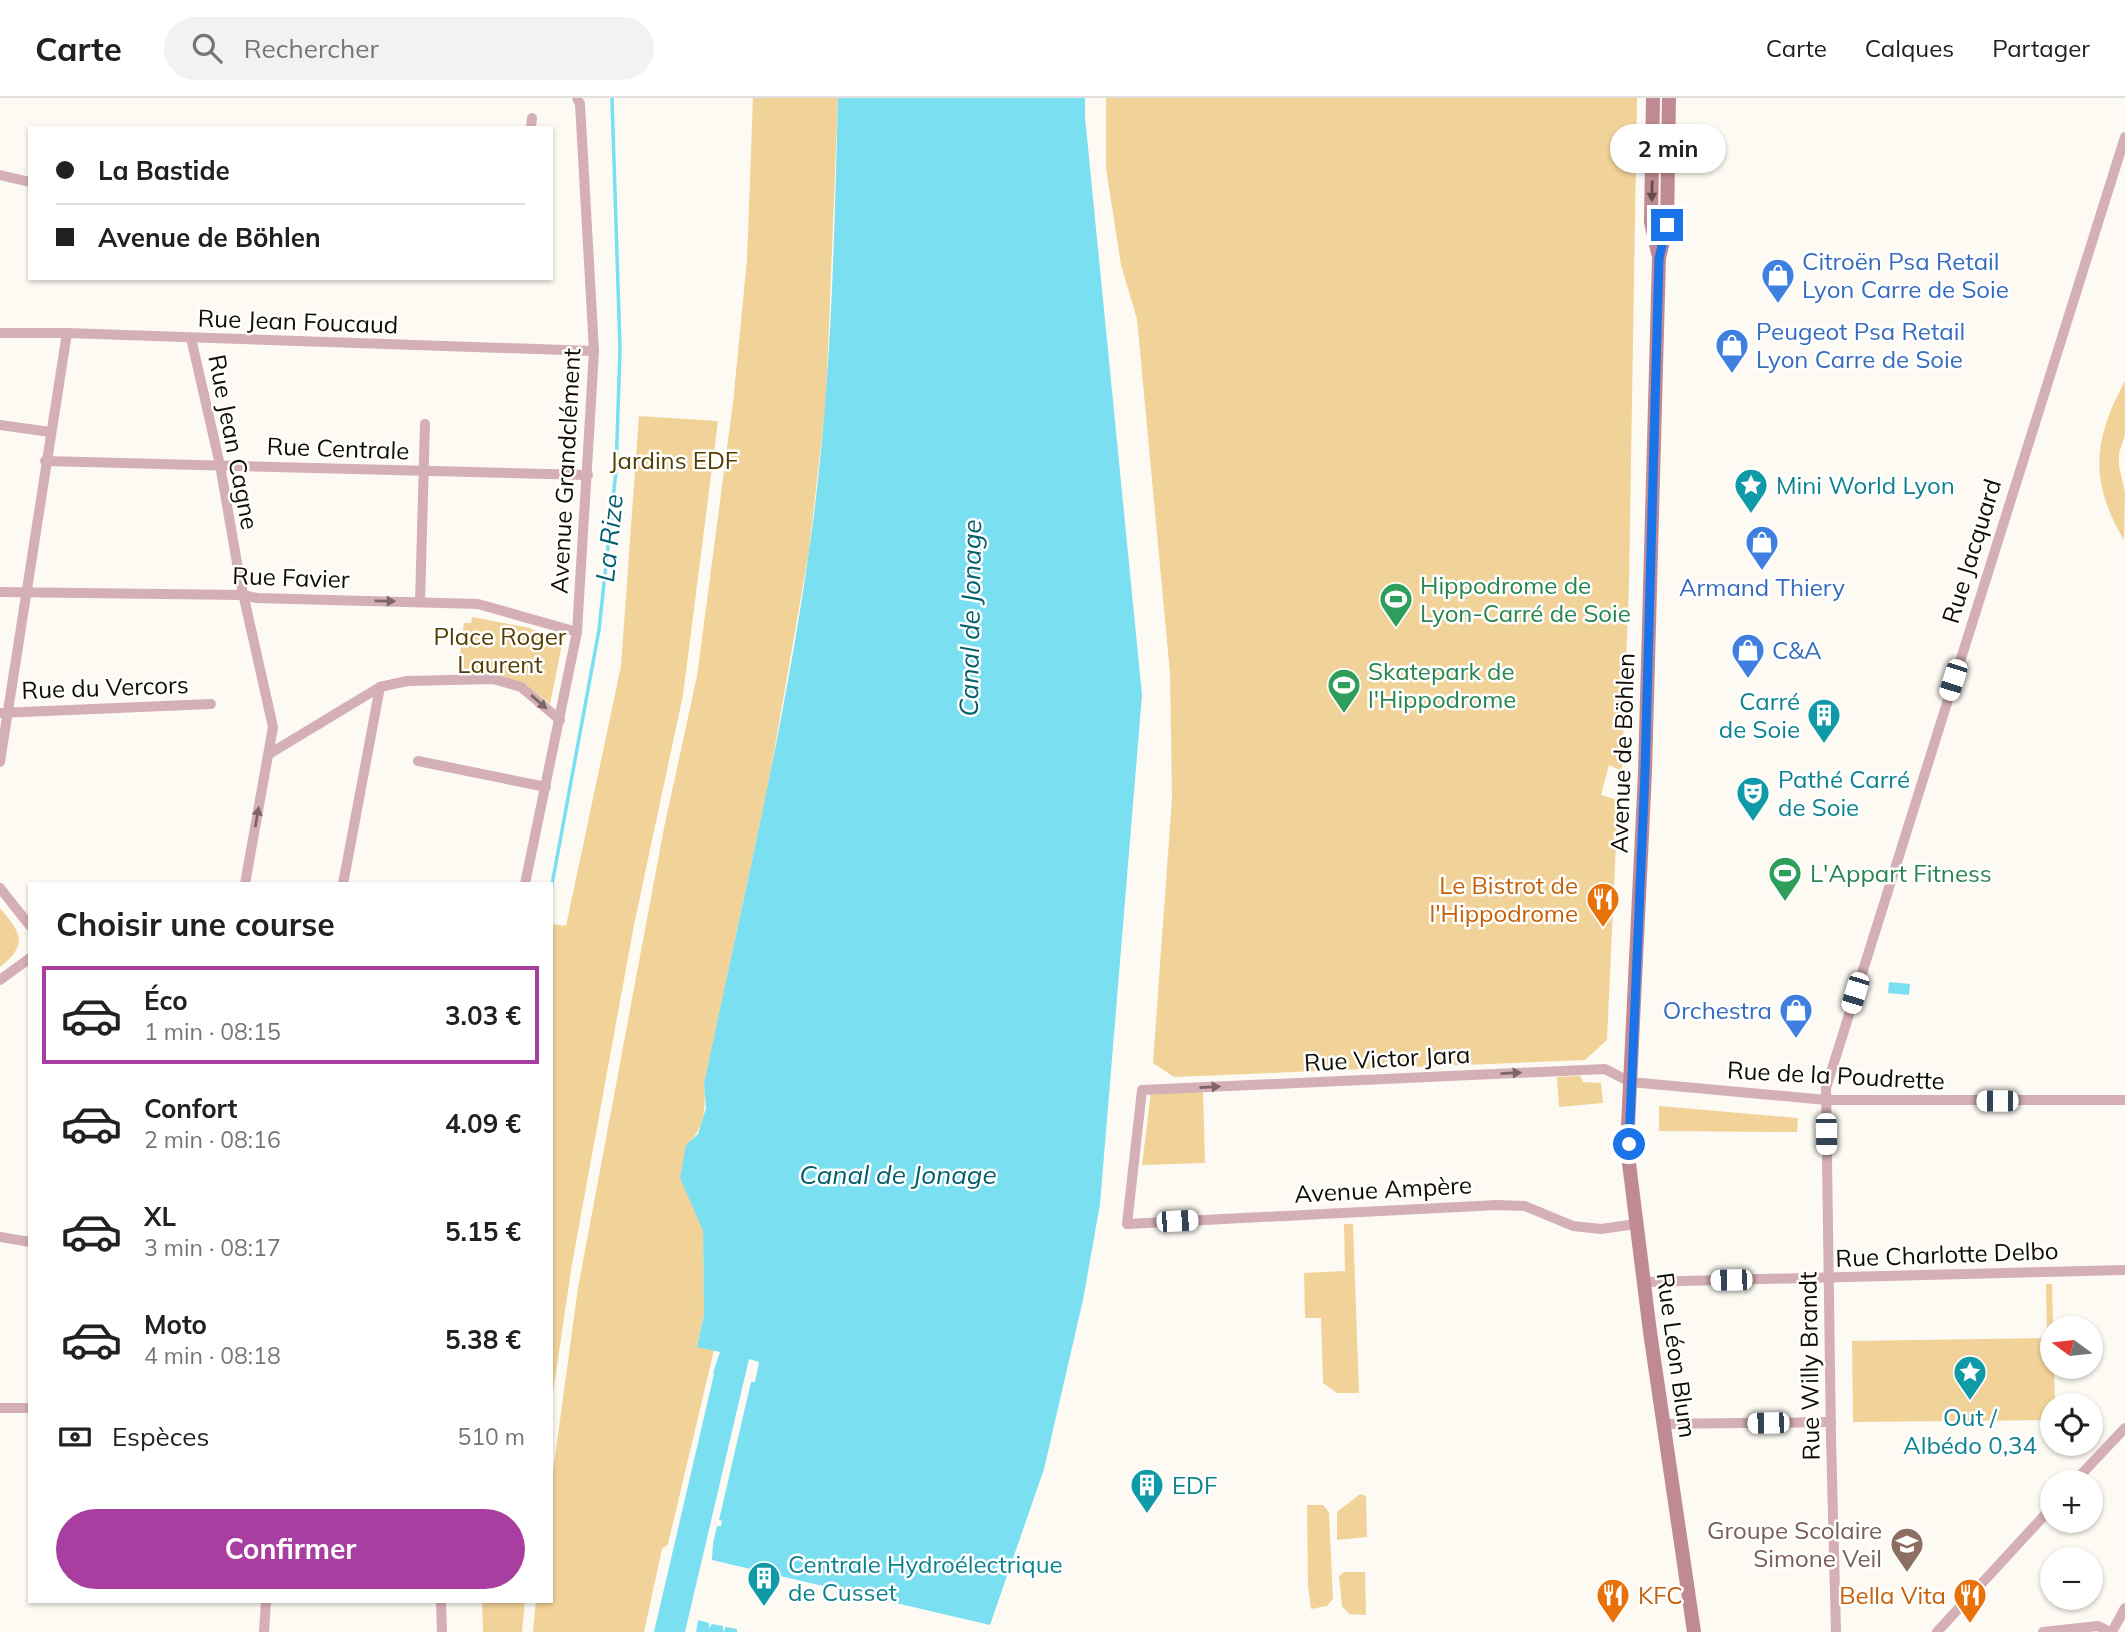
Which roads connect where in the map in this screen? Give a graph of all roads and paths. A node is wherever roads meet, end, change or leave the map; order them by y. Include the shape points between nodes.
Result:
1 (577, 98) edge
2 (1653, 98) edge
3 (1669, 98) edge
4 (2125, 137) edge
5 (0, 175) edge
6 (28, 182) edge
7 (1659, 258) junction
8 (0, 333) edge
9 (67, 333) junction
10 (191, 338) junction
11 (594, 351) junction
12 (425, 424) dead end
13 (0, 425) edge
14 (50, 432) junction
15 (45, 461) junction
16 (220, 466) junction
17 (424, 471) junction
18 (588, 475) junction
19 (0, 592) edge
20 (26, 592) junction
21 (243, 595) junction
22 (420, 602) junction
23 (577, 632) junction
24 (380, 687) junction
25 (211, 704) dead end
26 (3, 713) edge
27 (560, 720) junction
28 (269, 754) junction
29 (418, 761) dead end
30 (0, 762) edge
31 (546, 787) junction
32 (245, 882) edge
33 (343, 882) edge
34 (525, 882) edge
35 (0, 888) edge
36 (28, 923) edge
37 (28, 959) edge
38 (0, 980) edge
39 (1630, 1082) junction
40 (1826, 1100) junction
41 (2125, 1100) edge
42 (1127, 1224) joint
43 (1636, 1224) junction
44 (0, 1237) edge
45 (28, 1242) edge
46 (2125, 1270) edge
47 (1828, 1278) junction
48 (1644, 1282) junction
49 (0, 1408) edge
50 (28, 1408) edge
51 (1831, 1422) junction
52 (1663, 1424) junction
53 (2125, 1427) edge
54 (2085, 1470) edge
55 (2040, 1520) edge
56 (266, 1603) edge
57 (441, 1603) edge
58 (2125, 1608) edge
59 (264, 1632) edge
60 (442, 1632) edge
61 (1694, 1632) edge
62 (1836, 1632) edge
63 (1937, 1632) edge
64 (2043, 1632) edge
65 (2111, 1632) edge

1 - 11 street, Avenue Grandclément
2 -> 7 main road, Avenue de Böhlen via 1651,222
3 - 7 main road, Avenue de Böhlen via 1667,225
4 - 40 street, Rue Jacquard via 1830,1071
5 - 6 street
7 - 39 main road, Avenue de Böhlen via 1645,772
8 - 9 street, Rue Jean Foucaud
9 - 10 street, Rue Jean Foucaud
9 - 14 street
10 - 11 street, Rue Jean Foucaud
10 - 16 street, Rue Jean Cagne
11 - 18 street, Avenue Grandclément
12 - 17 street
13 - 14 street
14 - 15 street
15 - 16 street, Rue Centrale
15 - 20 street
16 - 17 street, Rue Centrale
16 - 21 street, Rue Jean Cagne
17 - 18 street, Rue Centrale
17 - 22 street
18 - 23 street, Avenue Grandclément
19 - 20 street, Rue Favier
20 - 21 street, Rue Favier
20 - 26 street
21 -> 22 street, Rue Favier
21 - 28 street, Rue Jean Cagne via 273,727
22 - 23 street, Rue Favier via 478,604
23 - 27 street, Avenue Grandclément
24 -> 27 street via 407,681 493,679 521,687
24 - 28 street
24 - 33 street
25 - 26 street, Rue du Vercors
26 - 30 street
27 - 31 street, Avenue Grandclément
32 -> 28 street, Rue Jean Cagne
29 - 31 street
31 - 34 street, Avenue Grandclément
35 - 36 street
37 - 38 street
39 - 40 street, Rue de la Poudrette
42 -> 39 street, Rue Victor Jara via 1142,1090 1605,1069
39 - 43 main road, Rue Léon Blum via 1629,1163
40 - 41 street, Rue de la Poudrette
40 - 47 street, Rue Willy Brandt
42 - 43 street, Avenue Ampère via 1497,1205 1525,1206 1573,1226 1601,1229
43 - 48 main road, Rue Léon Blum
44 - 45 street
46 - 47 street, Rue Charlotte Delbo
47 - 48 street, Rue Charlotte Delbo
47 - 51 street, Rue Willy Brandt
48 - 52 main road, Rue Léon Blum
49 - 50 street
51 - 52 street
51 - 62 street, Rue Willy Brandt
52 - 61 main road, Rue Léon Blum
53 - 54 street
55 - 63 street
56 - 59 street
57 - 60 street
58 - 65 street
64 - 65 street via 2098,1626

